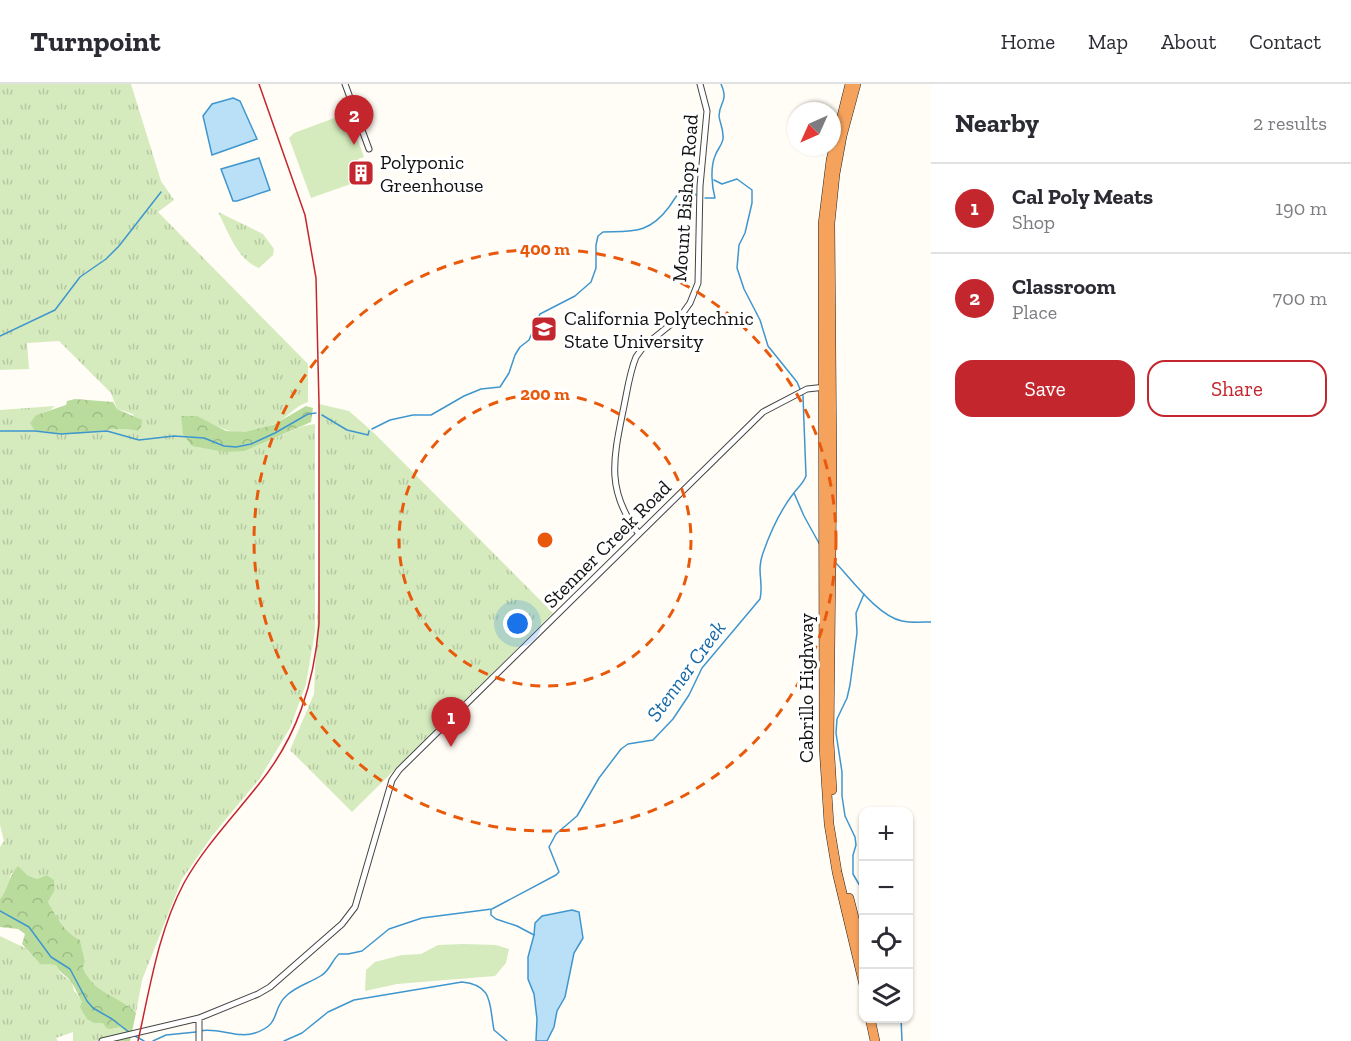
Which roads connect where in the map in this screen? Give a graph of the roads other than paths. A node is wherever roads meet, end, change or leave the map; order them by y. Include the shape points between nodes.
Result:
1 (345, 84) edge
2 (700, 84) edge
3 (850, 84) edge
4 (856, 84) edge
5 (369, 149) dead end
6 (827, 387) junction
7 (639, 534) junction
8 (859, 937) edge
9 (860, 969) edge
10 (199, 1018) junction
11 (871, 1023) edge
12 (877, 1023) edge
13 (199, 1038) edge
14 (102, 1041) edge
15 (875, 1041) edge
16 (881, 1041) edge

1 - 5 street
2 - 7 street, Mount Bishop Road via 707,111 700,186 698,282 680,317 636,357 614,454 619,502
3 - 6 highway via 836,133 825,199
4 - 6 highway via 842,136 832,200
6 - 7 street, Stenner Creek Road via 807,388 763,412
6 - 8 highway, Cabrillo Highway via 832,803
6 - 9 highway, Cabrillo Highway via 825,781 837,872
7 - 10 street, Stenner Creek Road via 399,770 392,780 350,916 265,991
10 - 13 street
10 - 14 street, Stenner Creek Road
11 - 15 highway
12 - 16 highway

